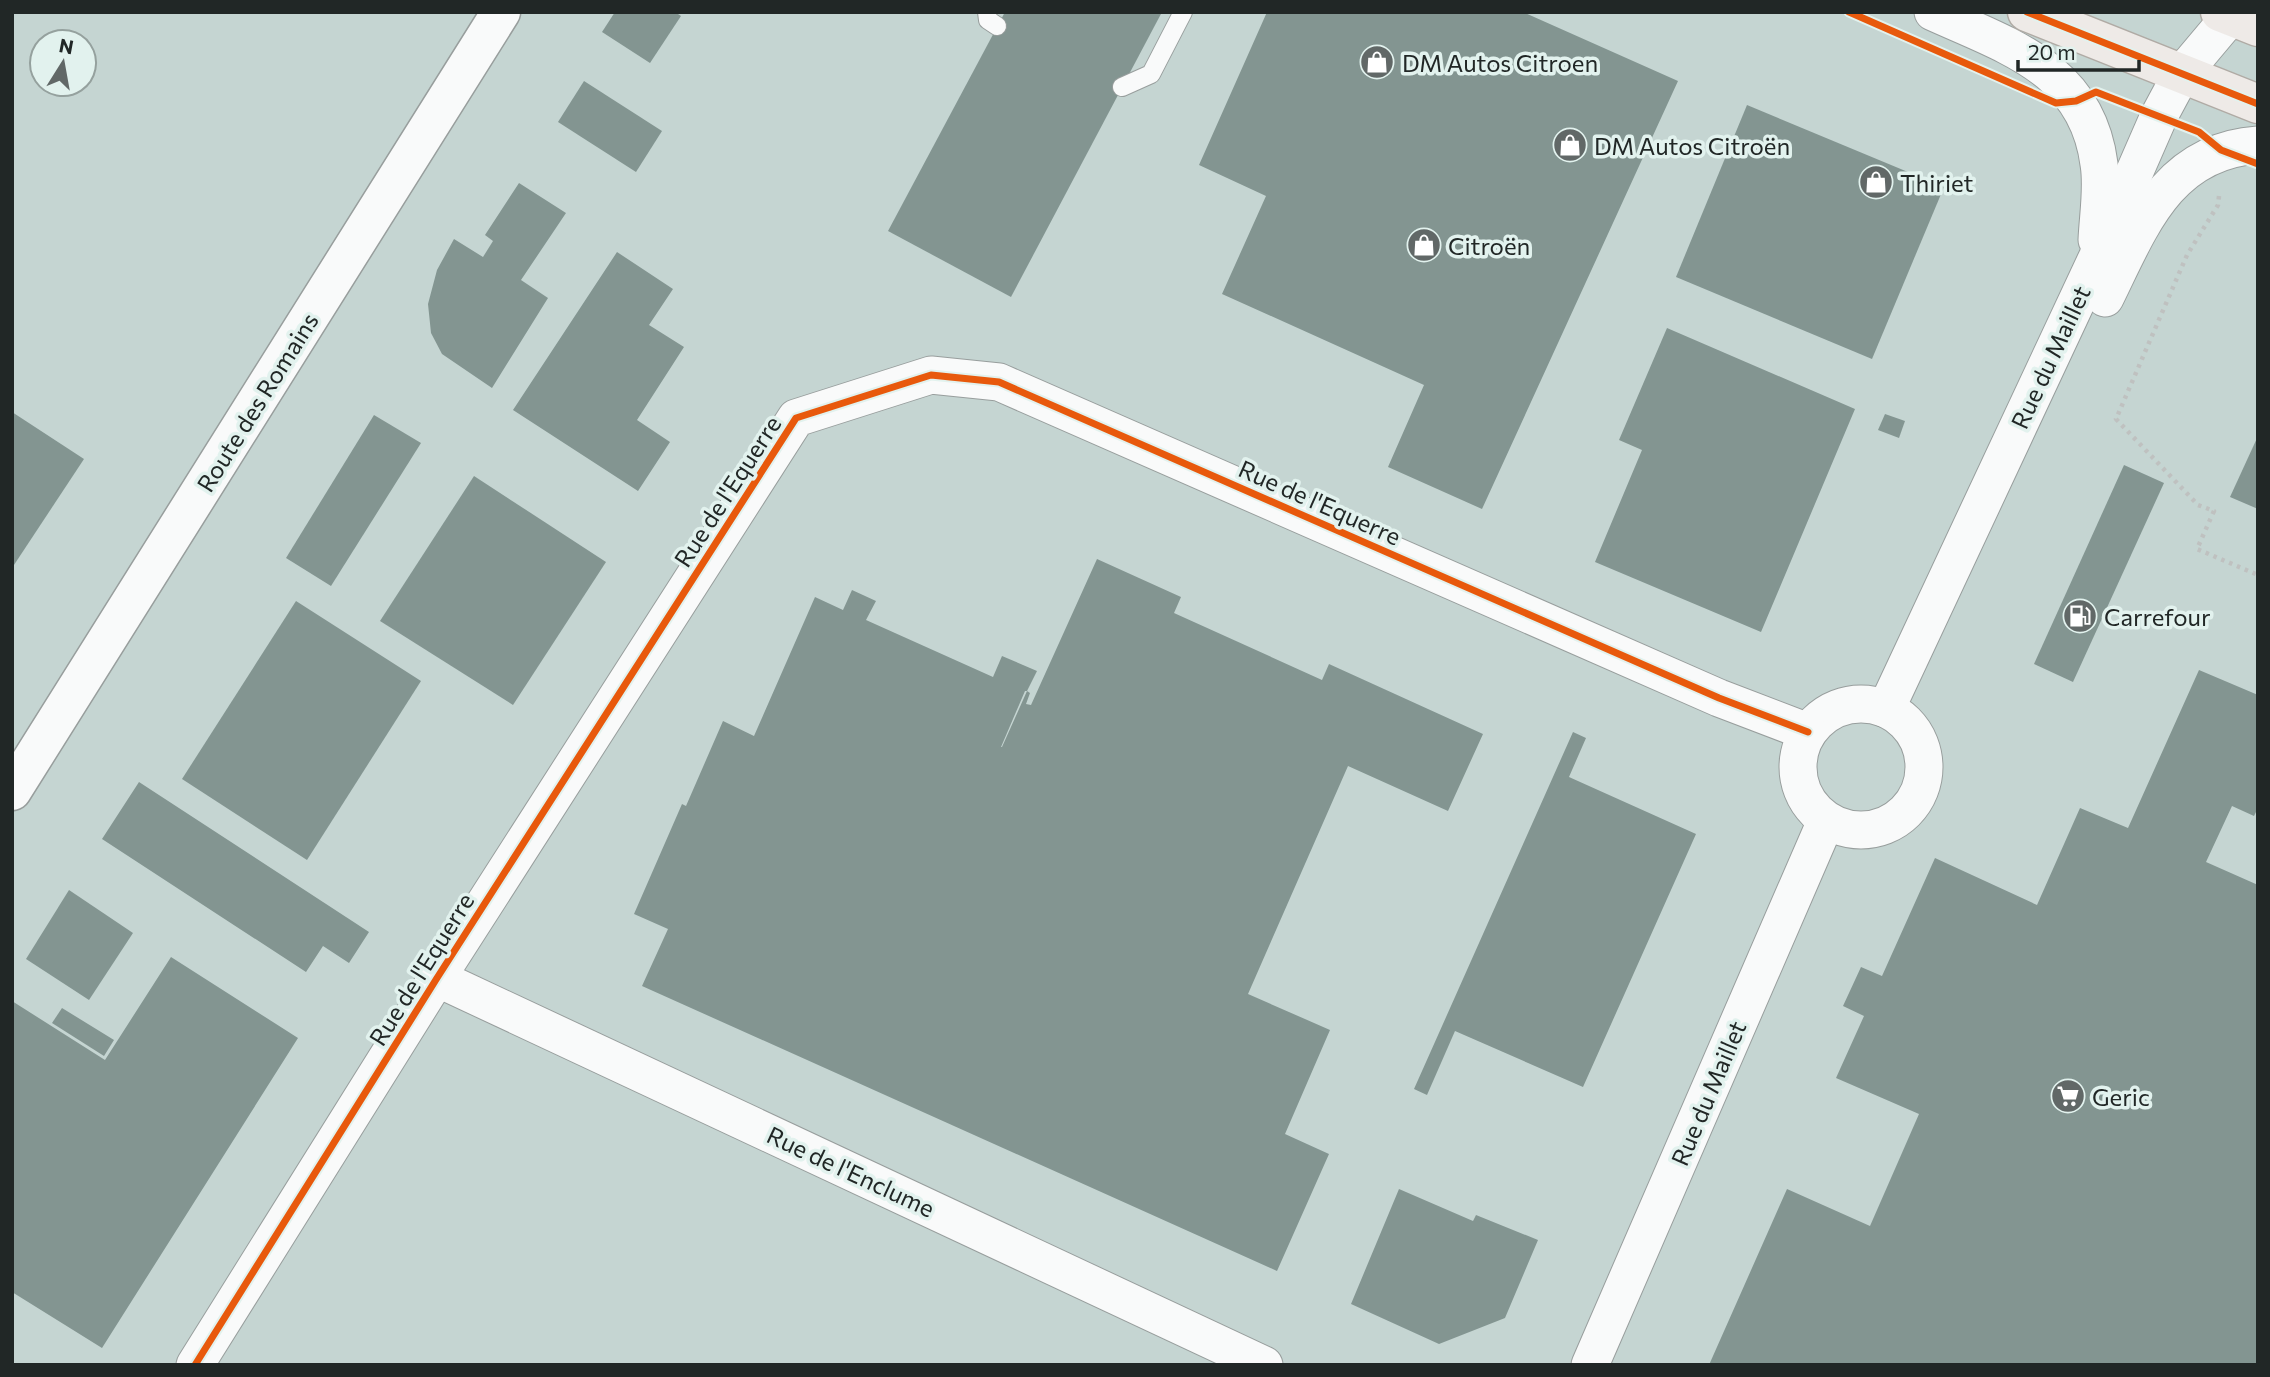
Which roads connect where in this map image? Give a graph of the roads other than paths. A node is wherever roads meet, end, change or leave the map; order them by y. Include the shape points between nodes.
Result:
1 (501, 12) edge
2 (1183, 12) edge
3 (1933, 12) edge
4 (2027, 12) edge
5 (2235, 17) edge
6 (2181, 75) junction
7 (1122, 87) dead end
8 (2258, 104) edge
9 (2258, 145) edge
10 (2097, 258) junction
11 (2042, 375) junction
12 (1885, 709) junction
13 (1808, 732) junction
14 (12, 791) edge
15 (1826, 821) junction
16 (437, 978) junction
17 (195, 1365) edge
18 (1264, 1365) edge
19 (1590, 1365) edge

1 - 14 street, Route des Romains
2 - 7 lane via 1150,74
3 - 10 street via 2027,56 2056,76 2076,101 2090,128 2100,165
4 - 6 main road
5 - 6 street, Rue du Maillet
6 - 8 main road
6 - 10 street, Rue du Maillet
9 - 11 street via 2221,150 2179,175 2158,197 2104,302
10 - 11 street, Rue du Maillet
11 - 12 street, Rue du Maillet
12 - 13 street via 1865,704 1843,706 1823,716
12 - 15 street via 1901,718 1922,747 1925,765 1917,797 1894,822 1878,829 1860,831
13 - 15 street via 1797,770 1801,790
13 - 16 street, Rue de l'Equerre via 1719,698 999,382 931,375 796,418
15 - 19 street, Rue du Maillet
16 - 17 street, Rue de l'Equerre
16 - 18 street, Rue de l'Enclume

